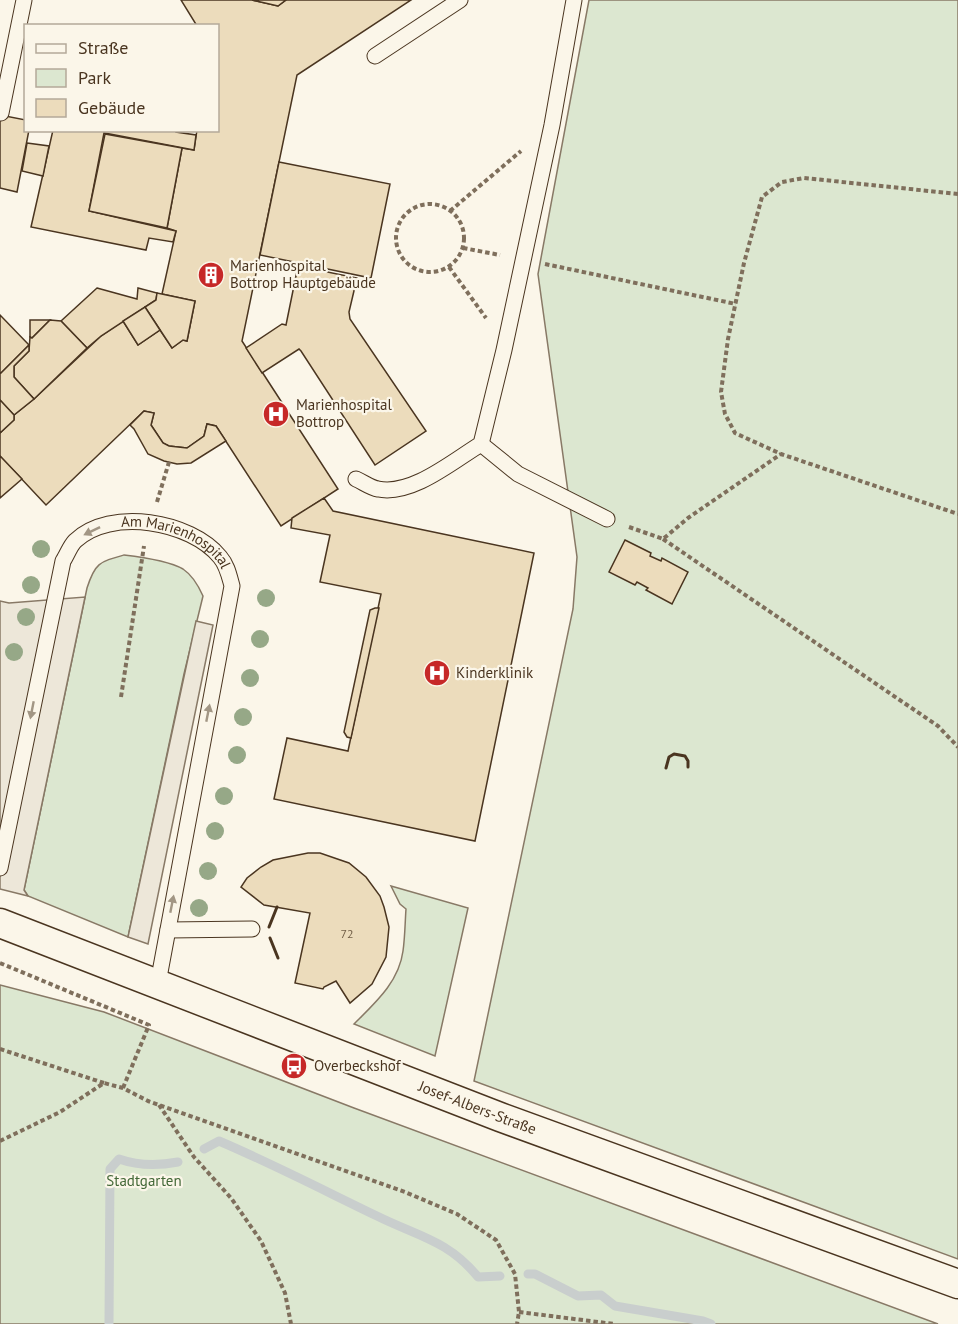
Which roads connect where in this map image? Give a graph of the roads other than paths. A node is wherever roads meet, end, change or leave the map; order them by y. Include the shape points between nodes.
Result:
1 (24, 0) edge
2 (460, 0) edge
3 (574, 0) edge
4 (375, 56) dead end
5 (1, 113) edge
6 (481, 444) junction
7 (357, 479) dead end
8 (607, 519) road end
9 (0, 868) edge
10 (0, 923) edge
11 (252, 929) dead end
12 (168, 930) junction
13 (158, 982) junction
14 (958, 1284) edge

1 - 5 lane
2 - 4 lane
3 - 6 lane via 552,125
6 - 7 lane via 423,482 405,488 378,489
6 - 8 lane via 518,474
12 -> 9 lane, Am Marienhospital via 232,586 220,557 189,533 130,521 109,524 74,542 63,561
10 - 13 street, Josef-Albers-Straße
11 - 12 lane
12 - 13 lane, Am Marienhospital
13 - 14 street, Josef-Albers-Straße via 500,1117

